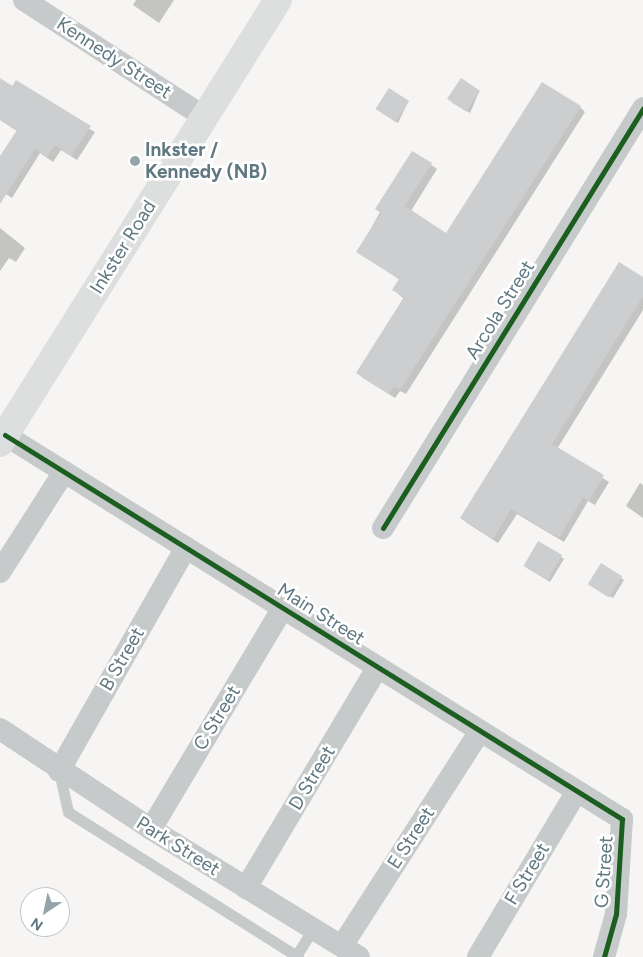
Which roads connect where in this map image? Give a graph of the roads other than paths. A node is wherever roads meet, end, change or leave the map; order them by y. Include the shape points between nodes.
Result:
1 (24, 0) edge
2 (278, 0) edge
3 (643, 108) edge
4 (204, 117) junction
5 (2, 439) edge
6 (64, 472) junction
7 (383, 528) dead end
8 (186, 547) junction
9 (0, 572) edge
10 (283, 608) junction
11 (378, 667) junction
12 (0, 729) edge
13 (480, 731) junction
14 (59, 771) junction
15 (577, 791) junction
16 (622, 819) joint
17 (151, 829) junction
18 (246, 888) junction
19 (313, 929) junction
20 (351, 952) edge
21 (297, 956) edge
22 (478, 957) edge
23 (604, 957) edge

1 - 4 street, Kennedy Street
2 - 4 main road, Inkster Road
3 - 7 street, Arcola Street
4 - 5 main road, Inkster Road
5 - 6 street, Main Street
6 - 8 street, Main Street
6 - 9 street
8 - 10 street, Main Street
8 - 14 street, B Street
10 - 11 street, Main Street
10 - 17 street, C Street
11 - 13 street, Main Street
11 - 18 street, D Street
12 - 14 street, Park Street
13 - 15 street, Main Street
13 - 20 street, E Street
14 - 17 street, Park Street
14 - 21 lane via 65,805 73,816
15 - 16 street, Main Street
15 - 22 street, F Street
16 - 23 street, G Street via 616,914
17 - 18 street, Park Street
18 - 19 street, Park Street
19 - 20 street, Park Street
19 - 21 lane

